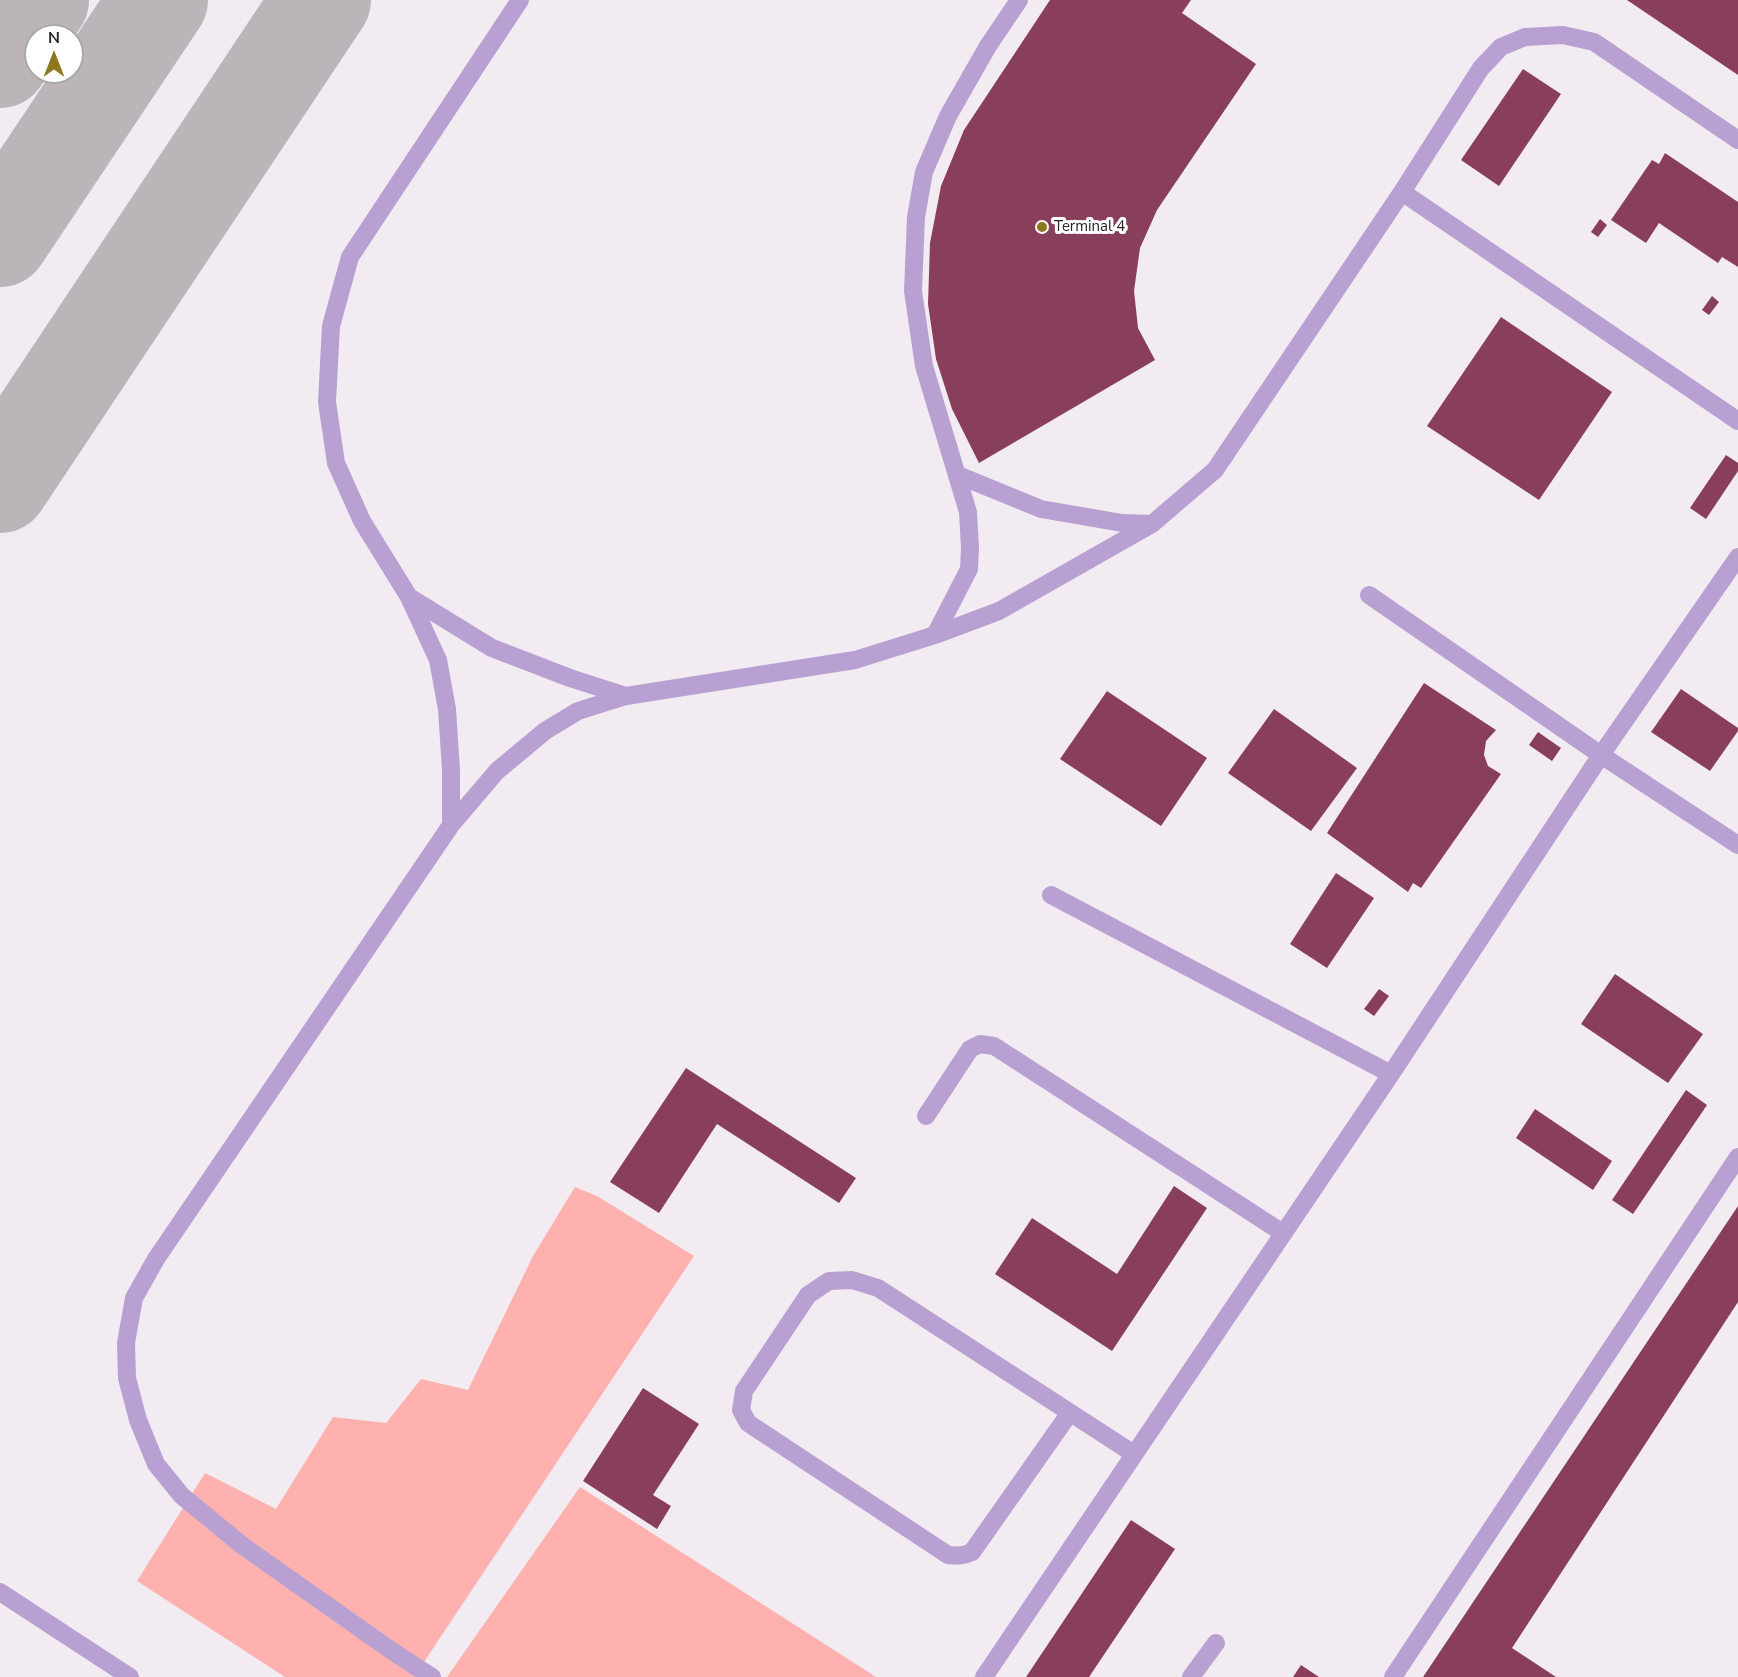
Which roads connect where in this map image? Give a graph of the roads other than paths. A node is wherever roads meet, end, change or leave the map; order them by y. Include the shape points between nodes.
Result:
1 (520, 0) edge
2 (1019, 0) edge
3 (1738, 140) edge
4 (1402, 192) junction
5 (1738, 421) edge
6 (958, 475) junction
7 (1152, 524) junction
8 (1738, 557) edge
9 (1369, 595) dead end
10 (409, 597) junction
11 (935, 635) junction
12 (626, 696) junction
13 (1601, 755) junction
14 (451, 825) junction
15 (1738, 845) edge
16 (1051, 895) dead end
17 (1391, 1074) junction
18 (926, 1116) dead end
19 (1738, 1157) edge
20 (1283, 1233) junction
21 (1069, 1414) junction
22 (1134, 1454) junction
23 (0, 1592) edge
24 (1216, 1643) dead end
25 (130, 1677) edge
26 (432, 1677) edge
27 (984, 1677) edge
28 (1191, 1677) edge
29 (1393, 1677) edge

1 - 10 lane via 350,256 331,326 327,402 336,463 362,521
2 - 6 lane via 948,116 924,172 916,218 913,291 924,366
3 - 4 lane via 1594,42 1563,35 1525,37 1501,47 1481,68
4 - 5 lane
4 - 7 lane via 1215,470
6 - 7 lane via 1041,509 1122,523
6 - 11 lane via 968,512 969,569
7 - 11 lane via 999,611
8 - 13 lane
9 - 13 lane
10 - 12 lane via 492,648
10 - 14 lane via 438,660 447,710
11 - 12 lane via 855,660
12 - 14 lane via 578,711 545,731 497,771
13 - 15 lane
13 - 17 lane
14 - 26 lane via 156,1259 134,1298 126,1343 127,1378 138,1420 156,1464 182,1496 243,1546
16 - 17 lane
17 - 20 lane
18 - 20 lane via 970,1050 980,1044 994,1046
19 - 29 lane
20 - 22 lane
21 - 21 lane via 878,1288 852,1280 829,1281 808,1295 744,1391 741,1410 748,1423 948,1555 956,1556 972,1552
21 - 22 lane
22 - 27 lane
23 - 25 lane
24 - 28 lane

